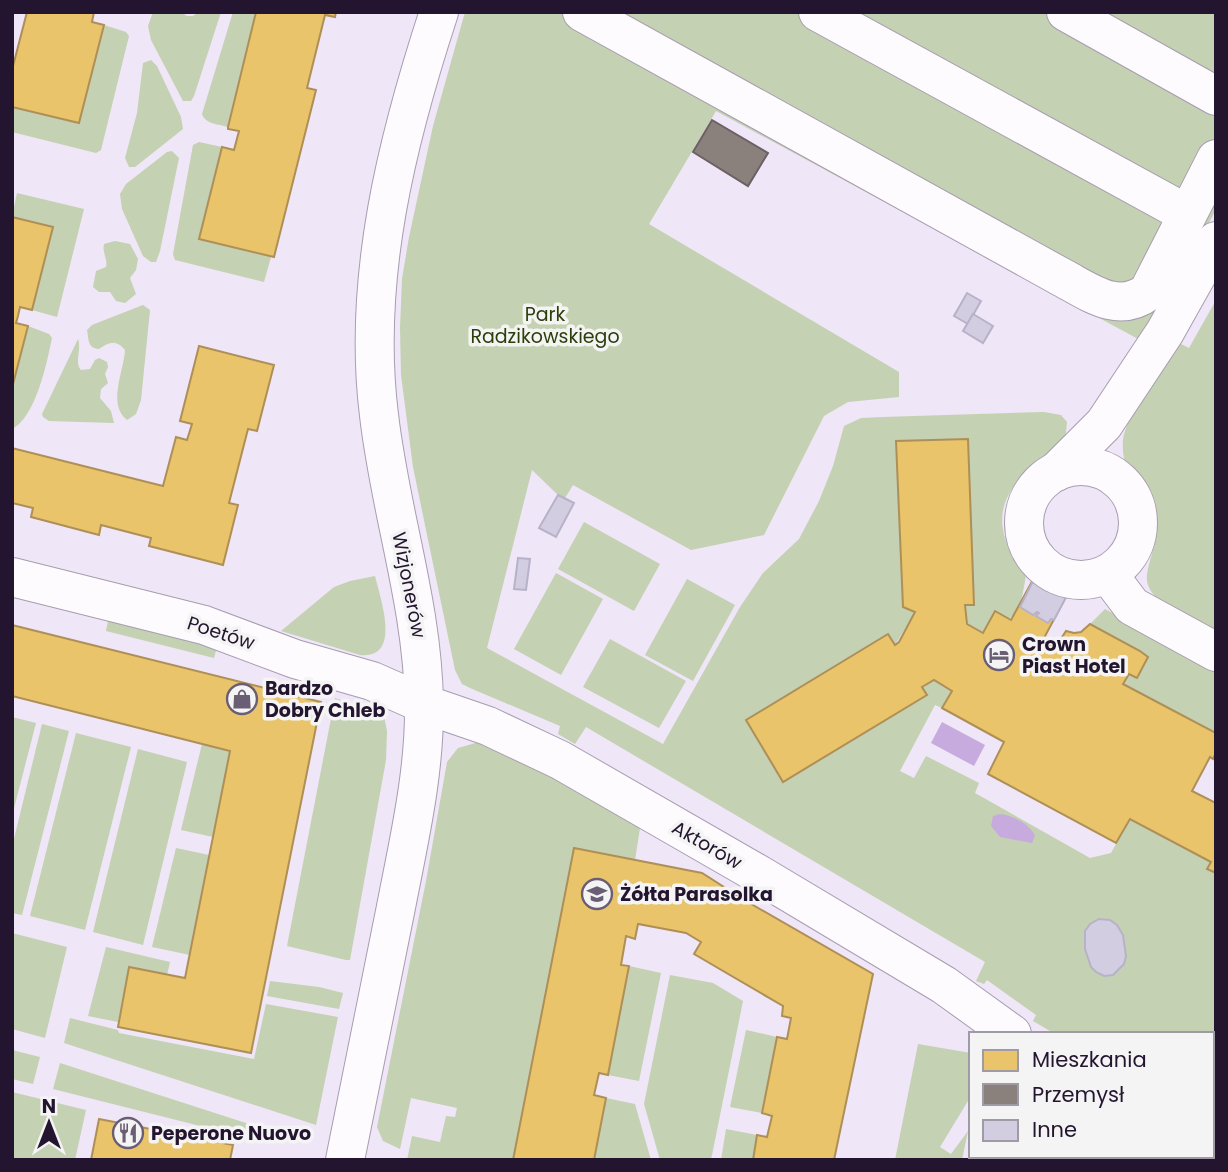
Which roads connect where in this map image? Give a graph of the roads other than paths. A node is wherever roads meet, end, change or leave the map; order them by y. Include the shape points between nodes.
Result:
1 (439, 12) edge
2 (582, 12) edge
3 (818, 12) edge
4 (1066, 12) edge
5 (1216, 96) edge
6 (1216, 159) edge
7 (1187, 214) junction
8 (1216, 241) edge
9 (1104, 424) junction
10 (1056, 472) junction
11 (1114, 476) junction
12 (1108, 573) junction
13 (12, 577) edge
14 (1216, 652) edge
15 (425, 704) junction
16 (1009, 1032) edge
17 (345, 1160) edge

1 - 15 street, Wizjonerów via 389,203 378,268 374,334 379,415 421,647
2 - 7 street via 1114,303 1147,292
3 - 7 street
4 - 5 street
6 - 7 street
8 - 9 street via 1165,332
9 - 10 street
9 - 11 street
10 - 11 street via 1086,466
10 - 12 street via 1041,482 1025,513 1030,548 1041,563 1064,577 1090,579
11 - 12 street via 1128,490 1138,527 1134,546
12 - 14 street via 1132,606
13 - 15 street, Poetów via 204,625 372,681
15 - 16 street, Aktorów via 488,726 560,760 944,985
15 - 17 street, Wizjonerów via 413,818

